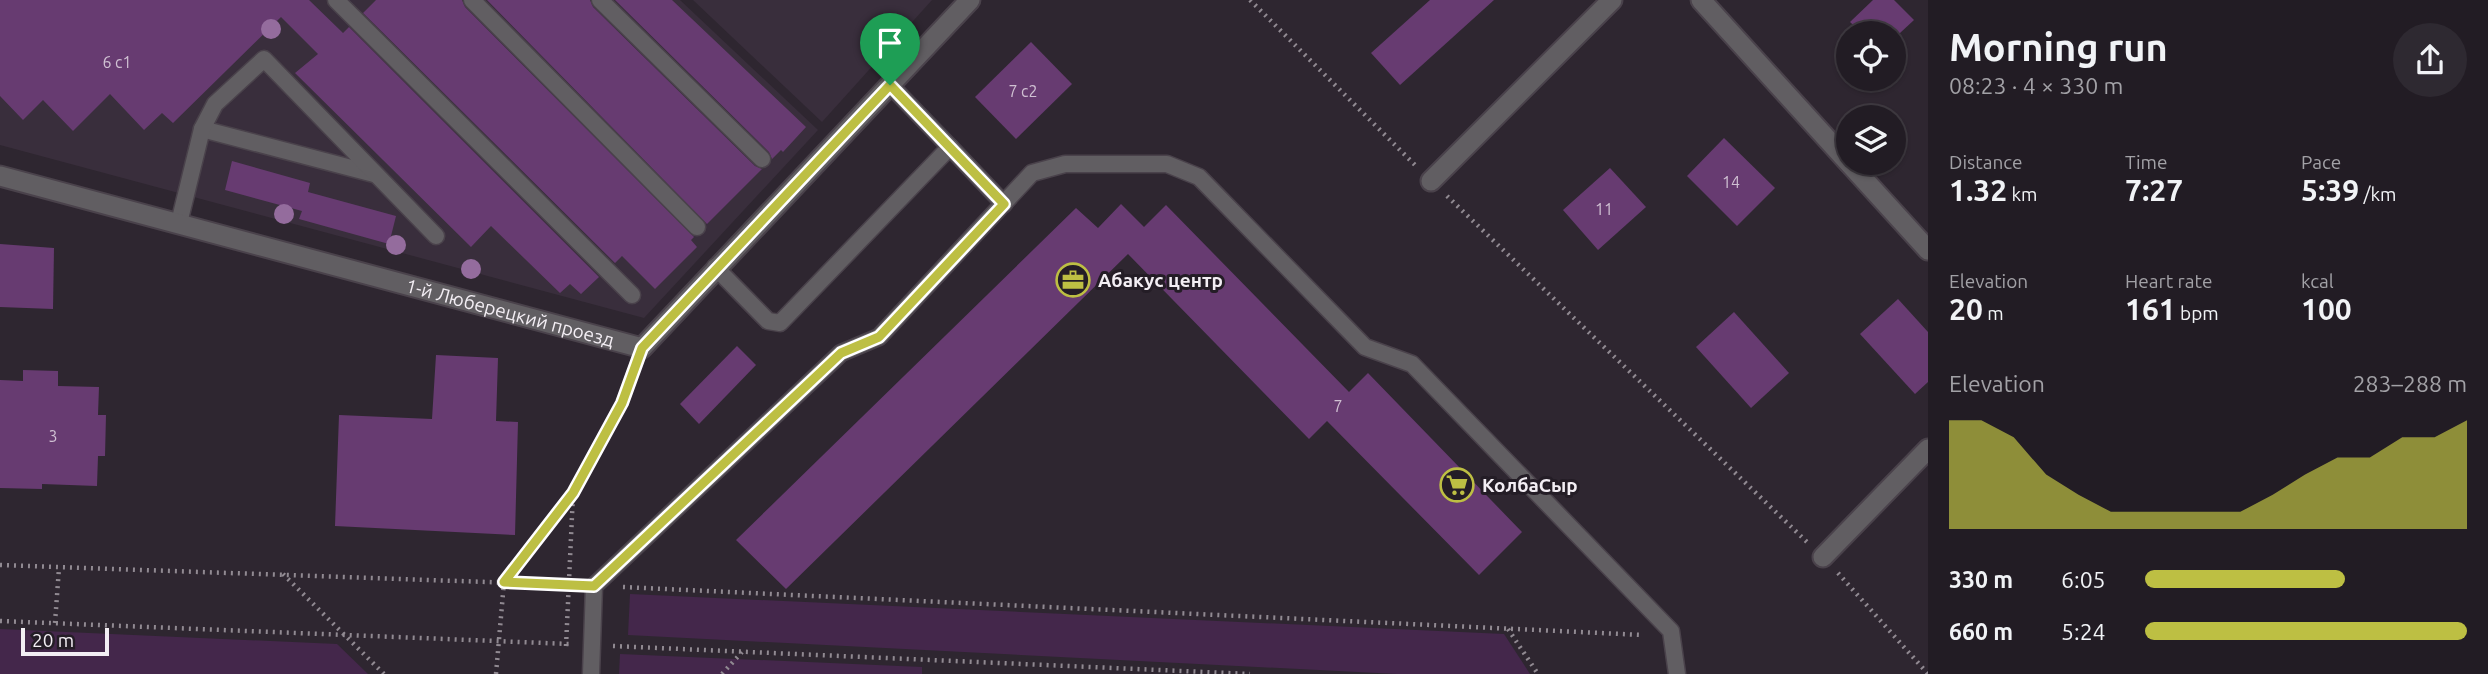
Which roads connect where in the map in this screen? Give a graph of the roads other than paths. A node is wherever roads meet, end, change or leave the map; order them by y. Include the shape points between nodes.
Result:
1 (472, 0) edge
2 (600, 0) edge
3 (970, 0) edge
4 (1612, 0) edge
5 (1701, 0) edge
6 (343, 2) edge
7 (890, 85) junction
8 (202, 129) junction
9 (950, 147) junction
10 (1836, 148) edge
11 (762, 159) dead end
12 (376, 175) junction
13 (1861, 175) edge
14 (0, 176) edge
15 (1431, 181) road end
16 (1004, 204) junction
17 (179, 223) junction
18 (697, 227) dead end
19 (436, 236) dead end
20 (1928, 250) edge
21 (715, 267) junction
22 (632, 295) dead end
23 (1928, 449) edge
24 (1823, 557) road end
25 (591, 674) edge
26 (1677, 674) edge

1 - 18 lane
2 - 11 lane
3 - 7 street, 1-й Люберецкий проезд
4 - 15 street
5 - 10 street
6 - 22 lane
7 - 9 lane
7 - 21 street, 1-й Люберецкий проезд
8 - 12 lane
8 - 12 lane via 215,104 264,60
8 - 17 lane
9 - 16 lane
9 - 21 lane via 780,323 768,321
12 - 19 lane
13 - 20 street
14 - 17 street, 1-й Люберецкий проезд
16 - 25 lane via 879,337 841,353 594,586
16 - 26 lane via 1032,173 1065,164 1167,164 1199,177 1364,347 1412,364 1671,631
17 - 21 street, 1-й Люберецкий проезд via 642,348
23 - 24 street

